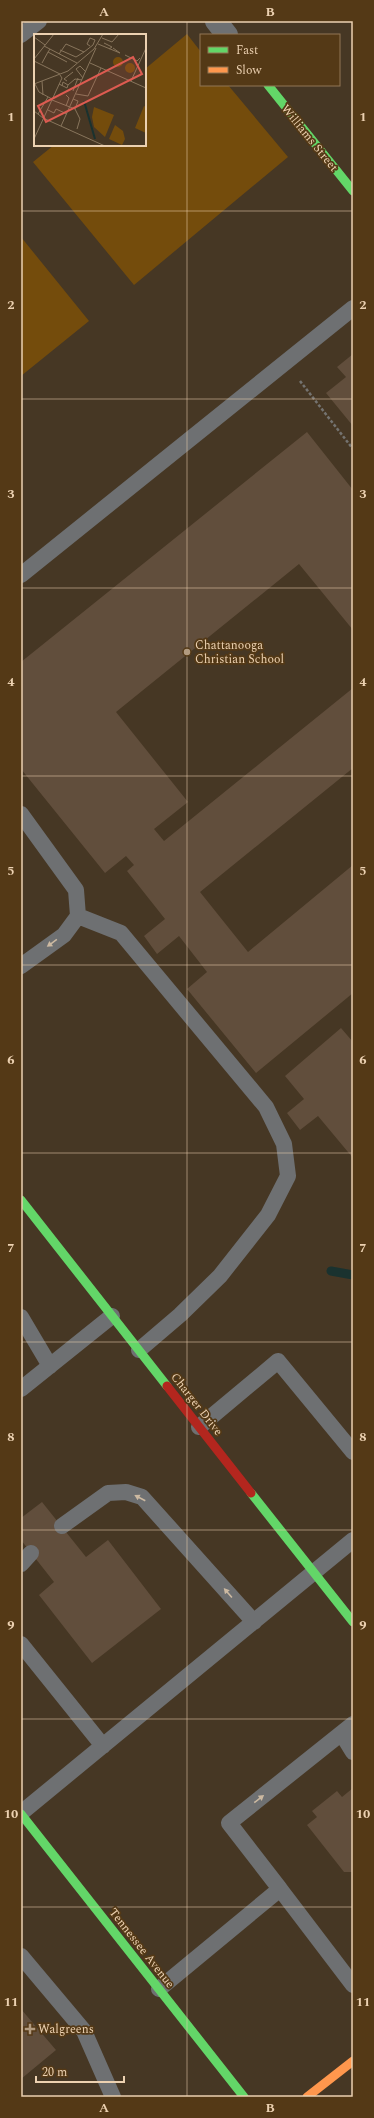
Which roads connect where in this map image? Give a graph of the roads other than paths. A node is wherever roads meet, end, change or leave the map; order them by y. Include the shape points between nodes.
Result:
1 (39, 21) edge
2 (216, 21) edge
3 (226, 34) edge
4 (21, 35) edge
5 (269, 86) edge
6 (353, 191) edge
7 (353, 308) edge
8 (21, 575) edge
9 (21, 814) edge
10 (78, 916) junction
11 (21, 966) edge
12 (21, 1200) edge
13 (112, 1316) junction
14 (21, 1317) edge
15 (139, 1350) junction
16 (50, 1366) junction
17 (21, 1390) edge
18 (200, 1427) junction
19 (353, 1452) edge
20 (62, 1526) dead end
21 (353, 1540) edge
22 (314, 1573) junction
23 (254, 1622) junction
24 (353, 1622) edge
25 (21, 1644) edge
26 (347, 1729) edge
27 (103, 1746) junction
28 (353, 1752) edge
29 (21, 1814) edge
30 (280, 1889) junction
31 (21, 1956) edge
32 (352, 1983) edge
33 (159, 1989) junction
34 (353, 2061) edge
35 (113, 2097) edge
36 (244, 2097) edge
37 (307, 2097) edge

1 - 4 lane
2 - 3 street
5 - 6 street, Williams Street
7 - 8 lane
9 - 10 lane via 76,890
10 -> 11 lane via 64,935
10 - 15 lane via 122,933 266,1108 284,1144 288,1176 268,1215 220,1276
12 - 13 street, Charger Drive
13 - 15 street, Charger Drive
13 - 16 lane
14 - 16 lane
15 - 18 street, Charger Drive
16 - 17 lane
18 - 19 lane via 278,1361
18 - 22 street, Charger Drive
23 -> 20 lane via 142,1497 126,1492 108,1493
21 - 22 lane
22 - 23 lane
22 - 24 street, Charger Drive
23 - 27 lane
25 - 27 lane
26 - 28 lane
30 -> 26 lane via 229,1823
27 - 29 lane
29 - 33 street, Tennessee Avenue
30 - 32 lane
30 - 33 lane
31 - 35 lane via 84,2031
33 - 36 street, Tennessee Avenue
34 - 37 street

